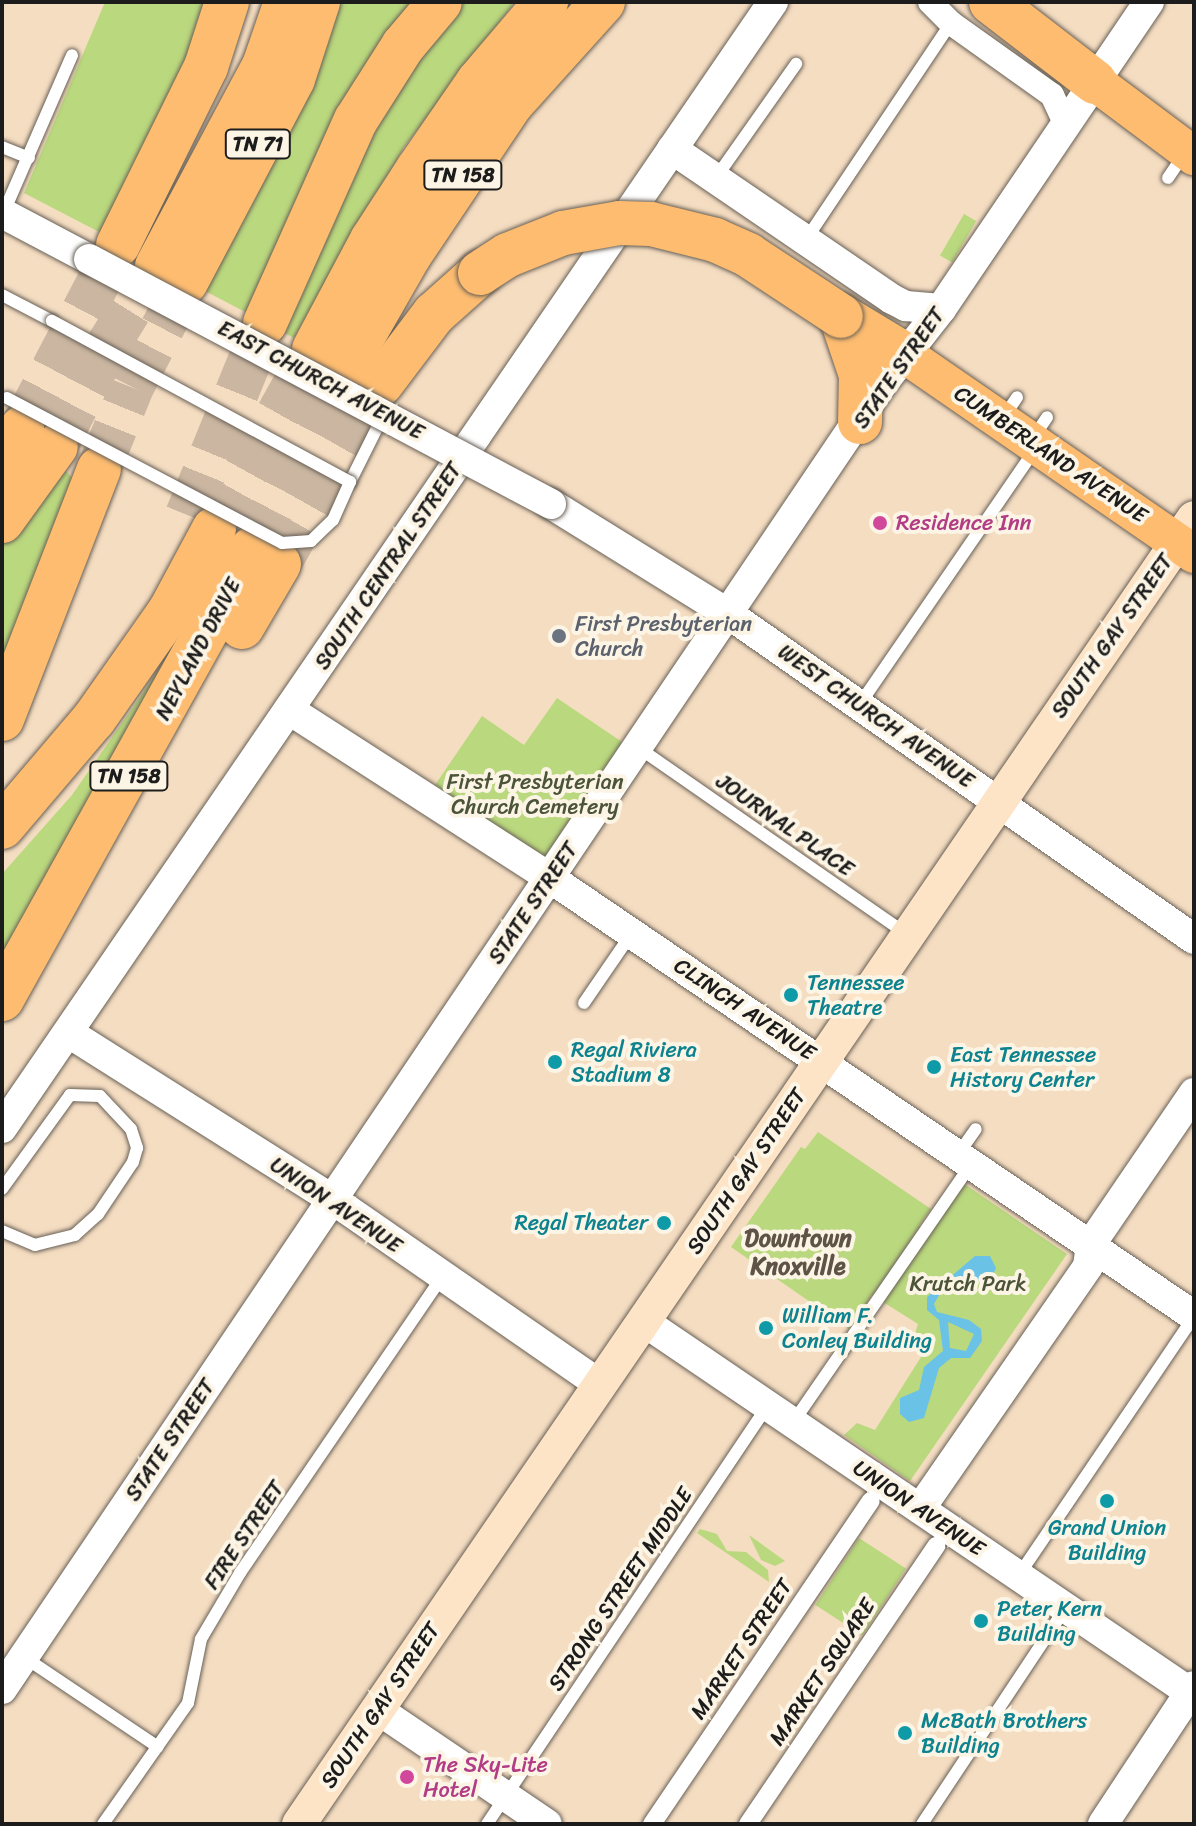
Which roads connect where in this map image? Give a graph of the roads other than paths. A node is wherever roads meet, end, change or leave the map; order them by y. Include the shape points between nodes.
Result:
1 (227, 2) edge
2 (286, 2) edge
3 (318, 2) edge
4 (440, 2) edge
5 (546, 2) edge
6 (603, 2) edge
7 (773, 2) edge
8 (930, 2) edge
9 (1149, 2) edge
10 (997, 7) edge
11 (951, 23) junction
12 (72, 55) dead end
13 (796, 64) dead end
14 (1095, 82) junction
15 (1066, 125) junction
16 (2, 147) edge
17 (672, 149) junction
18 (29, 158) junction
19 (1182, 161) edge
20 (715, 179) junction
21 (2, 213) edge
22 (805, 241) junction
23 (103, 252) junction
24 (2, 295) edge
25 (941, 309) junction
26 (841, 316) junction
27 (265, 323) tunnel mouth
28 (907, 356) junction
29 (357, 378) junction
30 (860, 422) junction
31 (1027, 424) junction
32 (18, 426) edge
33 (99, 469) tunnel mouth
34 (350, 482) junction
35 (551, 504) joint
36 (2, 521) edge
37 (1189, 538) edge
38 (730, 615) junction
39 (860, 704) junction
40 (291, 711) junction
41 (2, 719) edge
42 (639, 748) junction
43 (997, 802) junction
44 (6, 823) edge
45 (550, 878) junction
46 (632, 933) junction
47 (907, 935) junction
48 (1194, 939) edge
49 (2, 999) edge
50 (584, 1003) dead end
51 (69, 1033) junction
52 (822, 1060) junction
53 (1187, 1112) edge
54 (2, 1128) edge
55 (969, 1148) junction
56 (2, 1189) edge
57 (332, 1199) junction
58 (2, 1231) edge
59 (1091, 1244) junction
60 (442, 1277) junction
61 (1194, 1316) edge
62 (643, 1321) junction
63 (599, 1384) junction
64 (768, 1405) junction
65 (794, 1421) junction
66 (871, 1501) dead end
67 (920, 1509) junction
68 (936, 1546) dead end
69 (1019, 1575) junction
70 (1066, 1607) junction
71 (24, 1657) junction
72 (2, 1689) edge
73 (1193, 1691) edge
74 (377, 1709) junction
75 (158, 1747) junction
76 (506, 1797) junction
77 (103, 1824) edge
78 (299, 1824) edge
79 (487, 1824) edge
80 (547, 1824) edge
81 (652, 1824) edge
82 (748, 1824) edge
83 (922, 1824) edge
84 (1103, 1824) edge

1 - 23 highway via 206,67
2 - 3 highway, TN 71 via 264,66 172,274 293,79
4 - 27 highway via 403,46 356,120
5 - 29 highway, TN 158 via 478,82 372,240
6 - 29 highway, TN 158 via 512,103 409,256
7 - 17 street, SOUTH CENTRAL STREET
8 - 11 street
9 - 14 street, STATE STREET
10 - 14 highway
11 - 15 street via 1052,95
11 - 22 lane
12 - 18 lane
13 - 20 lane
14 - 15 street, STATE STREET
14 - 19 main road
15 - 25 street, STATE STREET via 1015,212
16 - 18 lane
17 - 20 street
17 - 40 street, SOUTH CENTRAL STREET
18 - 21 lane
20 - 22 street
21 - 23 street, EAST CHURCH AVENUE
22 - 25 street via 899,303
23 - 29 street, EAST CHURCH AVENUE, bridge
24 - 34 lane, bridge
25 - 28 street, STATE STREET
26 - 28 highway
26 - 29 highway, bridge via 748,255 715,240 651,224 620,223 563,233 508,255
26 - 30 highway via 861,375
28 - 30 street, STATE STREET
28 - 31 main road, CUMBERLAND AVENUE
29 - 34 lane
29 - 35 street, EAST CHURCH AVENUE, bridge
30 - 38 street, STATE STREET
31 - 37 main road, CUMBERLAND AVENUE
31 - 39 lane
32 - 34 lane, bridge via 282,543 311,541 324,532
32 - 36 highway
33 - 41 highway
35 - 38 street, WEST CHURCH AVENUE
37 - 43 main road, SOUTH GAY STREET
38 - 39 street, WEST CHURCH AVENUE
38 - 42 street, STATE STREET
39 - 43 street, WEST CHURCH AVENUE
40 - 45 street, CLINCH AVENUE
40 - 51 street, SOUTH CENTRAL STREET
42 - 45 street, STATE STREET
42 - 47 lane, JOURNAL PLACE
43 - 47 main road, SOUTH GAY STREET
43 - 48 street, WEST CHURCH AVENUE
44 - 49 highway, NEYLAND DRIVE / TN 158 via 42,779 121,646 233,539 105,820
45 - 46 street, CLINCH AVENUE
45 - 57 street, STATE STREET
46 - 50 lane
46 - 52 street, CLINCH AVENUE
47 - 52 main road, SOUTH GAY STREET
51 - 54 street, SOUTH CENTRAL STREET
51 - 57 street, UNION AVENUE
52 - 55 street, CLINCH AVENUE
52 - 62 main road, SOUTH GAY STREET
53 - 59 street
55 - 59 street, CLINCH AVENUE
55 - 65 lane
56 - 58 lane via 70,1095 100,1096 131,1129 137,1148 133,1162 98,1214 75,1235 35,1245
57 - 60 street, UNION AVENUE
57 - 71 street, STATE STREET
59 - 61 street, CLINCH AVENUE
59 - 67 street via 1088,1266
60 - 63 street, UNION AVENUE
60 - 75 lane, FIRE STREET via 240,1573 201,1639 194,1693
61 - 69 lane
62 - 63 main road, SOUTH GAY STREET
62 - 64 street, UNION AVENUE
63 - 74 main road, SOUTH GAY STREET
64 - 65 street, UNION AVENUE
64 - 76 lane, STRONG STREET MIDDLE
65 - 67 street, UNION AVENUE
66 - 81 street, MARKET STREET
67 - 69 street, UNION AVENUE
68 - 82 street, MARKET SQUARE
69 - 70 street, UNION AVENUE
70 - 73 street, UNION AVENUE
70 - 83 lane
71 - 72 street, STATE STREET
71 - 75 lane
73 - 84 street
74 - 76 street
74 - 78 main road, SOUTH GAY STREET
75 - 77 lane, FIRE STREET
76 - 79 lane, STRONG STREET MIDDLE
76 - 80 street

